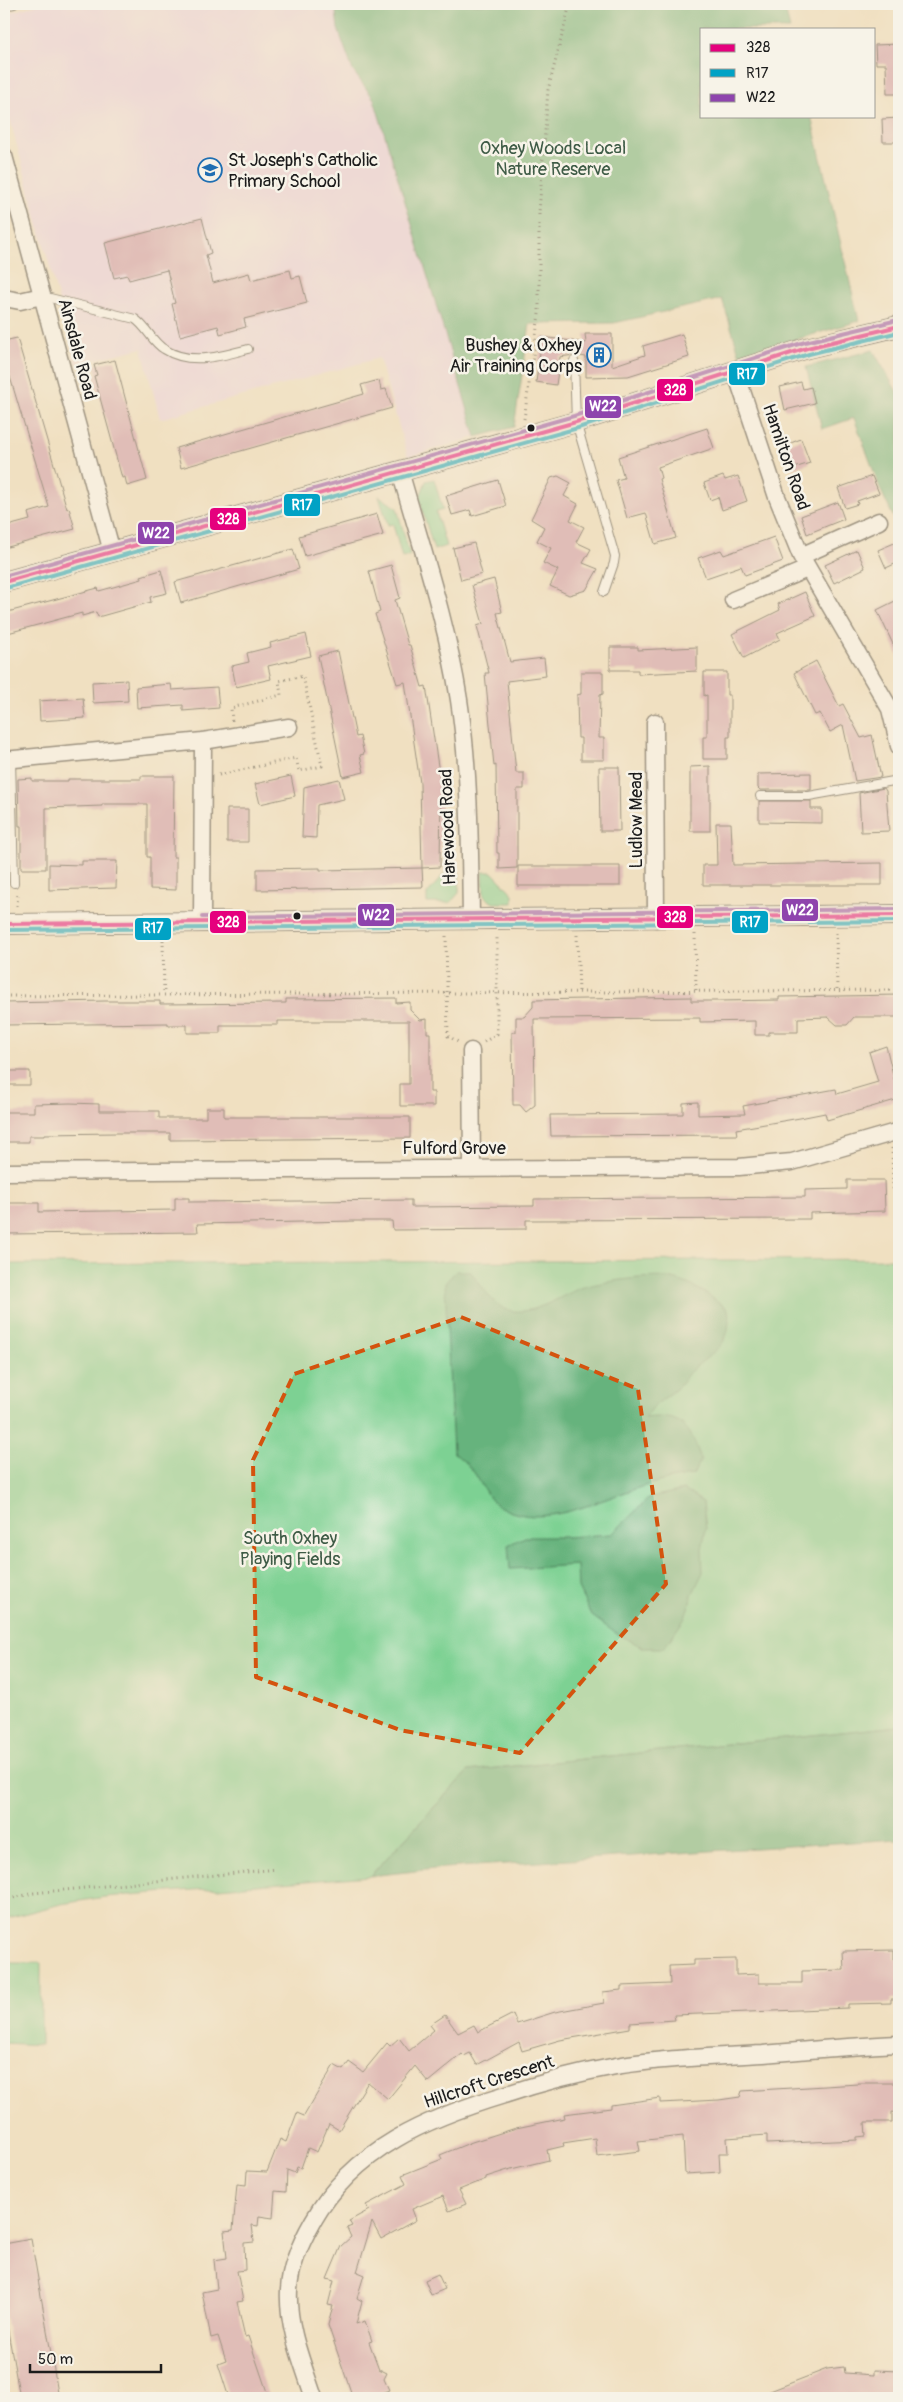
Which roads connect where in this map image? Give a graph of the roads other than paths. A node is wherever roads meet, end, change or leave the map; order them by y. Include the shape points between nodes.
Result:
1 (14, 4) edge
2 (4, 6) edge
3 (4, 156) edge
4 (42, 296) junction
5 (4, 298) edge
6 (899, 326) edge
7 (248, 349) dead end
8 (574, 361) dead end
9 (735, 370) junction
10 (576, 422) junction
11 (400, 471) junction
12 (879, 521) dead end
13 (112, 552) junction
14 (804, 563) junction
15 (4, 582) edge
16 (604, 592) dead end
17 (733, 600) dead end
18 (655, 722) dead end
19 (289, 727) dead end
20 (204, 741) junction
21 (899, 746) edge
22 (7, 759) edge
23 (899, 780) edge
24 (760, 796) dead end
25 (14, 883) road end
26 (899, 915) edge
27 (656, 919) junction
28 (471, 920) junction
29 (202, 923) junction
30 (10, 924) edge
31 (471, 1051) road end
32 (896, 1132) edge
33 (472, 1168) junction
34 (4, 1172) edge
35 (899, 2044) edge
36 (314, 2398) edge

1 - 2 lane
3 - 4 street, Ainsdale Road
4 - 5 street via 20,301
4 - 7 lane via 135,319 145,325 164,349 186,357 219,357
4 - 13 street, Ainsdale Road
6 - 9 street via 807,348
8 - 10 lane
9 - 10 street
9 - 14 street, Hamilton Road via 777,497
10 - 11 street
10 - 16 lane via 615,556
11 - 13 street
11 - 28 street, Harewood Road via 442,622 459,700 467,771
12 - 14 street
13 - 15 street
14 - 17 street
14 - 21 street, Hamilton Road via 890,709
18 - 27 street, Ludlow Mead
19 - 20 street
20 - 22 street
20 - 29 street
22 - 25 lane
23 - 24 lane via 809,796
26 - 27 street
27 - 28 street
28 - 29 street
29 - 30 street
31 - 33 street
32 - 33 street, Fulford Grove via 818,1156 773,1164
33 - 34 street, Fulford Grove
35 - 36 street, Hillcroft Crescent via 616,2066 472,2104 400,2135 338,2184 318,2211 296,2256 289,2291 290,2309 293,2330

